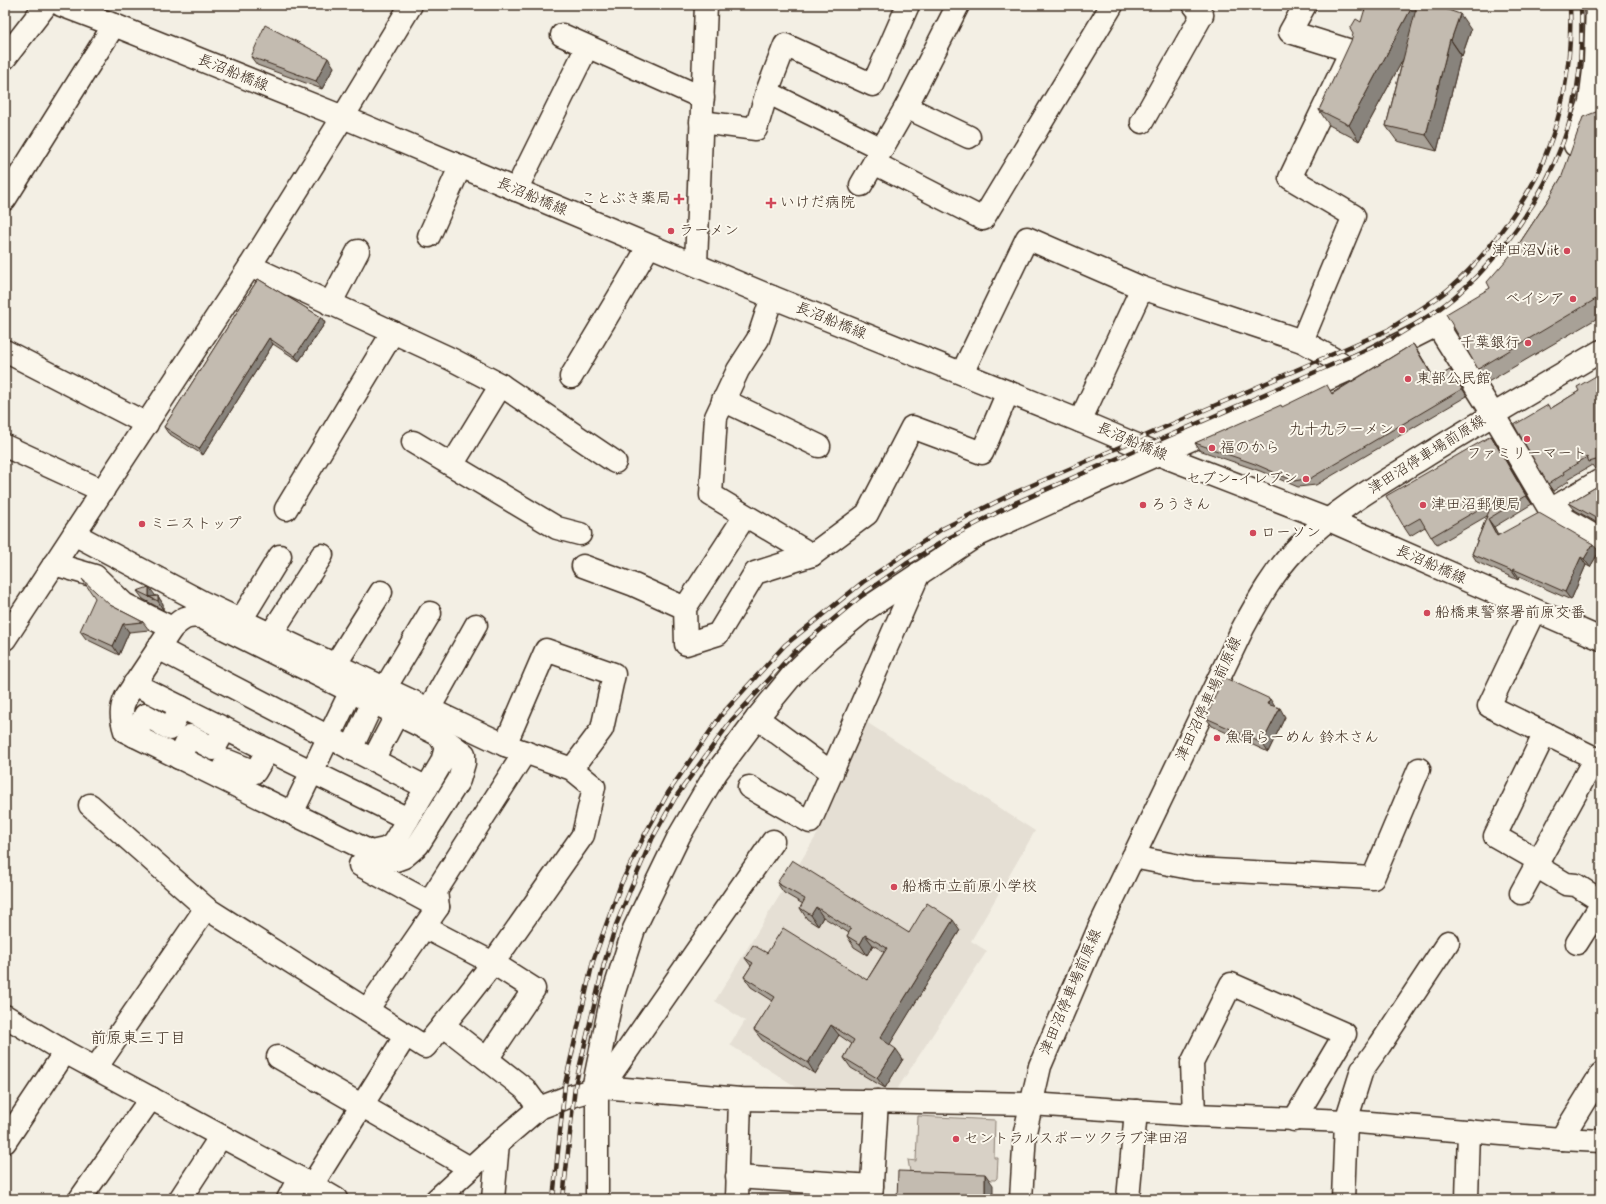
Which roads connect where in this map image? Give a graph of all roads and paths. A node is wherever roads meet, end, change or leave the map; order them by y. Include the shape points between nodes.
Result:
1 (46, 5) edge
2 (61, 5) edge
3 (411, 5) edge
4 (706, 5) edge
5 (908, 5) edge
6 (958, 5) edge
7 (1112, 5) edge
8 (1194, 5) edge
9 (1306, 5) edge
10 (1597, 5) edge
11 (114, 25) junction
12 (562, 35) dead end
13 (587, 47) junction
14 (5, 58) edge
15 (767, 92) junction
16 (703, 98) junction
17 (1590, 102) junction
18 (906, 107) junction
19 (343, 117) junction
20 (1601, 120) edge
21 (701, 122) junction
22 (1142, 122) dead end
23 (969, 137) dead end
24 (878, 156) junction
25 (1568, 161) edge
26 (460, 167) junction
27 (861, 186) dead end
28 (516, 190) junction
29 (5, 199) edge
30 (429, 236) dead end
31 (649, 246) junction
32 (1519, 248) edge
33 (358, 251) dead end
34 (696, 264) junction
35 (250, 266) junction
36 (1142, 288) junction
37 (772, 297) junction
38 (330, 304) junction
39 (1437, 325) junction
40 (393, 332) junction
41 (1302, 341) junction
42 (5, 351) edge
43 (1601, 351) edge
44 (1348, 370) junction
45 (962, 373) junction
46 (571, 377) dead end
47 (501, 385) junction
48 (1008, 392) junction
49 (723, 400) junction
50 (1493, 414) junction
51 (1080, 421) junction
52 (147, 424) junction
53 (413, 442) dead end
54 (5, 446) edge
55 (819, 446) dead end
56 (1158, 454) junction
57 (615, 462) dead end
58 (452, 465) junction
59 (1601, 480) edge
60 (103, 491) junction
61 (286, 509) dead end
62 (1550, 510) junction
63 (746, 516) junction
64 (1329, 520) junction
65 (74, 534) junction
66 (580, 534) dead end
67 (1601, 540) edge
68 (322, 555) dead end
69 (812, 555) junction
70 (280, 556) dead end
71 (54, 564) junction
72 (583, 566) dead end
73 (919, 573) junction
74 (381, 592) dead end
75 (685, 608) junction
76 (1534, 611) junction
77 (430, 613) dead end
78 (240, 620) junction
79 (476, 625) dead end
80 (172, 628) junction
81 (271, 634) junction
82 (5, 639) edge
83 (1601, 639) edge
84 (158, 648) junction
85 (335, 665) junction
86 (134, 684) junction
87 (351, 691) junction
88 (379, 695) junction
89 (181, 707) junction
90 (429, 709) junction
91 (398, 714) junction
92 (757, 718) junction
93 (225, 729) junction
94 (1545, 733) junction
95 (439, 735) junction
96 (135, 736) junction
97 (330, 737) junction
98 (505, 745) junction
99 (352, 749) junction
100 (268, 750) junction
101 (525, 752) junction
102 (180, 758) junction
103 (372, 760) junction
104 (1598, 760) edge
105 (572, 769) junction
106 (1419, 769) dead end
107 (312, 771) junction
108 (832, 773) junction
109 (219, 777) junction
110 (749, 787) dead end
111 (427, 788) junction
112 (90, 805) dead end
113 (292, 813) junction
114 (408, 819) junction
115 (773, 841) dead end
116 (1133, 857) junction
117 (366, 859) junction
118 (1537, 864) junction
119 (1521, 893) dead end
120 (1601, 901) edge
121 (1601, 905) edge
122 (438, 907) junction
123 (206, 908) junction
124 (424, 927) junction
125 (1448, 942) dead end
126 (1577, 943) dead end
127 (493, 963) junction
128 (368, 1010) junction
129 (5, 1016) edge
130 (443, 1025) junction
131 (406, 1035) junction
132 (65, 1052) junction
133 (278, 1057) dead end
134 (487, 1059) junction
135 (96, 1068) junction
136 (1601, 1074) edge
137 (597, 1088) junction
138 (151, 1098) junction
139 (740, 1099) junction
140 (877, 1101) junction
141 (1030, 1104) junction
142 (361, 1106) junction
143 (539, 1108) junction
144 (1136, 1111) junction
145 (1194, 1115) junction
146 (1294, 1120) junction
147 (1346, 1121) junction
148 (1469, 1131) junction
149 (221, 1136) junction
150 (1561, 1139) junction
151 (1601, 1141) edge
152 (5, 1142) edge
153 (498, 1143) junction
154 (470, 1168) junction
155 (738, 1177) junction
156 (306, 1181) junction
157 (872, 1192) edge
158 (80, 1199) edge
159 (180, 1199) edge
160 (288, 1199) edge
161 (336, 1199) edge
162 (437, 1199) edge
163 (493, 1199) edge
164 (597, 1199) edge
165 (737, 1199) edge
166 (1021, 1199) edge
167 (1128, 1199) edge
168 (1343, 1199) edge
169 (1467, 1199) edge

1 - 14 street
2 - 11 street, 長沼船橋線
3 - 19 street
4 - 16 street
5 - 15 street via 873,85 785,45
6 - 18 street
7 - 24 street via 983,219
8 - 22 street via 1202,15
9 - 41 street via 1290,32 1351,51 1290,178 1354,216
10 - 17 street via 1595,62
11 - 19 street, 長沼船橋線
11 - 29 street
12 - 13 street
13 - 16 street
13 - 28 street
15 - 21 street via 756,129
15 - 24 street
16 - 21 street
17 - 20 street
17 - 25 street
18 - 23 street
18 - 24 street
19 - 26 street, 長沼船橋線
19 - 35 street
21 - 34 street
24 - 27 street
26 - 28 street, 長沼船橋線
26 - 30 street
28 - 31 street, 長沼船橋線
31 - 34 street, 長沼船橋線
31 - 46 street
32 - 39 street via 1504,276 1485,287
33 - 38 street
34 - 37 street, 長沼船橋線
35 - 38 street
35 - 52 street
36 - 41 street
36 - 45 street via 1027,238
36 - 51 street
37 - 45 street, 長沼船橋線
37 - 49 street via 758,339
38 - 40 street
39 - 44 street
39 - 50 street
40 - 47 street
40 - 61 street
41 - 44 street
42 - 52 street
43 - 50 street, 津田沼停車場前原線
44 - 56 street
45 - 48 street, 長沼船橋線
47 - 57 street
47 - 58 street
48 - 51 street, 長沼船橋線
48 - 69 street via 982,453 912,427 867,514
49 - 55 street
49 - 63 street via 716,417 711,495
50 - 62 street
50 - 64 street, 津田沼停車場前原線 via 1372,489
51 - 56 street, 長沼船橋線
52 - 60 street
53 - 58 street
54 - 60 street
56 - 64 street, 長沼船橋線
56 - 73 street via 976,536
58 - 66 street via 557,528
59 - 62 street
60 - 65 street
62 - 67 street
63 - 69 street
63 - 75 street
64 - 76 street, 長沼船橋線
64 - 116 street, 津田沼停車場前原線 via 1295,550 1258,600
65 - 71 street
65 - 78 street
68 - 81 street
69 - 75 street via 755,574 718,634 686,644
70 - 78 street
71 - 80 street via 95,576 124,604
71 - 82 street
72 - 75 street
73 - 92 street via 863,611 828,640 794,673
73 - 108 street
74 - 85 street
76 - 83 street, 長沼船橋線
76 - 94 street via 1489,706
77 - 88 street
78 - 81 street
79 - 90 street
80 - 84 street
80 - 87 street via 190,616 202,617
81 - 85 street
84 - 86 street
84 - 97 street
85 - 88 street
86 - 89 street
86 - 96 street via 122,706 121,719 125,731
87 - 88 street
87 - 97 street
88 - 90 street
88 - 91 street
88 - 99 street
89 - 93 street
89 - 96 street via 170,729 145,715
90 - 98 street
91 - 95 street
91 - 103 street
92 - 108 street
92 - 137 street via 716,773 679,836 634,929 611,1001
93 - 100 street
93 - 102 street via 214,749 190,736
94 - 104 street
94 - 118 street via 1495,836
95 - 111 street via 446,747 442,762
95 - 117 street via 464,754 460,780 418,845 404,857 396,860
96 - 102 street
97 - 99 street
97 - 107 street
98 - 101 street
98 - 105 street via 546,650 614,674 602,729
99 - 103 street
100 - 107 street
100 - 109 street via 255,772 228,761
101 - 105 street
101 - 122 street via 436,891
102 - 109 street
103 - 111 street
104 - 118 street
105 - 127 street via 594,787 583,835
106 - 116 street via 1373,878 1195,869
107 - 113 street
107 - 114 street
108 - 110 street via 810,822
109 - 113 street
111 - 114 street
112 - 123 street
113 - 117 street
114 - 117 street via 393,844
115 - 137 street
116 - 141 street, 津田沼停車場前原線 via 1099,928 1040,1066
117 - 122 street
118 - 119 street
118 - 120 street via 1566,884 1576,885
121 - 126 street
122 - 124 street
123 - 128 street
123 - 135 street
124 - 127 street
124 - 128 street
125 - 147 street via 1362,1070
127 - 130 street
127 - 134 street via 534,989
128 - 131 street
129 - 132 street
130 - 131 street via 425,1047
130 - 134 street
131 - 142 street
132 - 135 street
132 - 152 street
133 - 142 street
134 - 143 street via 525,1089
135 - 138 street
136 - 150 street
137 - 139 street
137 - 143 street
137 - 164 street
138 - 149 street
138 - 158 street
139 - 140 street
139 - 155 street
140 - 141 street
140 - 157 street
141 - 144 street
141 - 166 street, 津田沼停車場前原線 via 1025,1132
142 - 154 street
142 - 156 street
143 - 153 street
144 - 145 street
144 - 167 street
145 - 146 street
145 - 146 street via 1192,1063 1231,984 1345,1034
146 - 147 street
147 - 148 street
147 - 168 street
148 - 150 street
148 - 169 street
149 - 156 street
149 - 159 street
150 - 151 street
153 - 154 street
153 - 163 street
154 - 162 street
155 - 157 street
155 - 165 street
156 - 160 street
156 - 161 street

